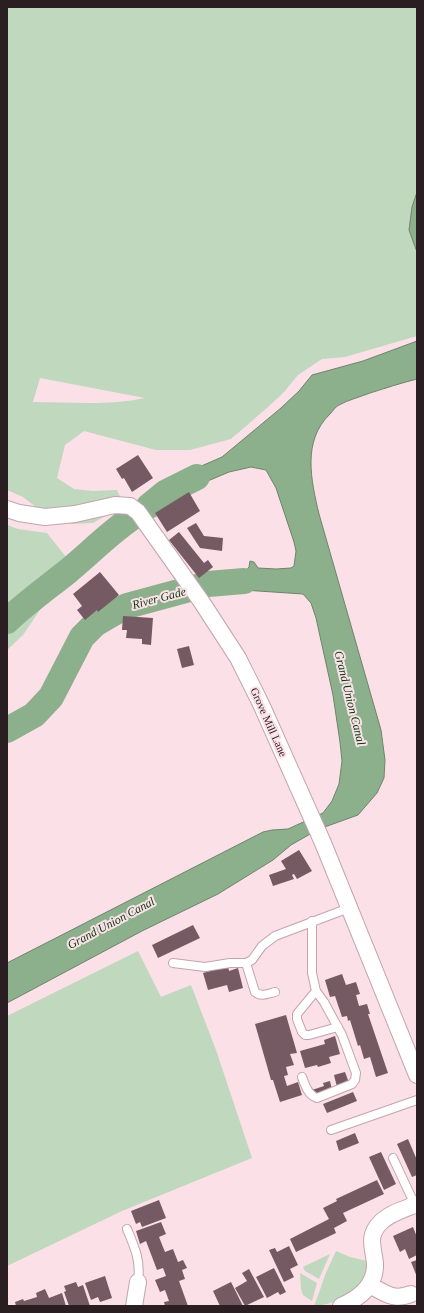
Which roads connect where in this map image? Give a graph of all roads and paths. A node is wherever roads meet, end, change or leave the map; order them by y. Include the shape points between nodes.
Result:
1 (7, 509) edge
2 (349, 908) junction
3 (312, 921) junction
4 (173, 963) dead end
5 (246, 963) junction
6 (316, 991) junction
7 (275, 992) dead end
8 (338, 1027) junction
9 (417, 1075) edge
10 (302, 1077) dead end
11 (417, 1100) edge
12 (330, 1130) dead end
13 (392, 1158) dead end
14 (416, 1204) edge
15 (127, 1229) dead end
16 (138, 1282) joint
17 (370, 1285) junction
18 (411, 1294) dead end
19 (134, 1306) edge
20 (341, 1306) edge

1 - 2 street, Grove Mill Lane via 45,517 75,514 115,505 130,506 138,512 238,658 261,704
2 - 3 lane
2 - 9 street, Grove Mill Lane
3 - 5 lane via 275,936
3 - 6 lane via 312,973
4 - 5 lane via 205,967
5 - 7 lane via 255,992 258,995
6 - 8 lane
6 - 8 lane via 298,1014 297,1019 302,1032 309,1035
8 - 10 lane via 356,1073 355,1080 352,1084 316,1098 310,1094
11 - 12 lane
13 - 14 lane
14 - 17 street via 388,1217 373,1234 371,1241 375,1263
15 - 16 lane via 137,1252
16 - 19 street
17 - 18 street via 397,1298
17 - 20 street via 358,1297

